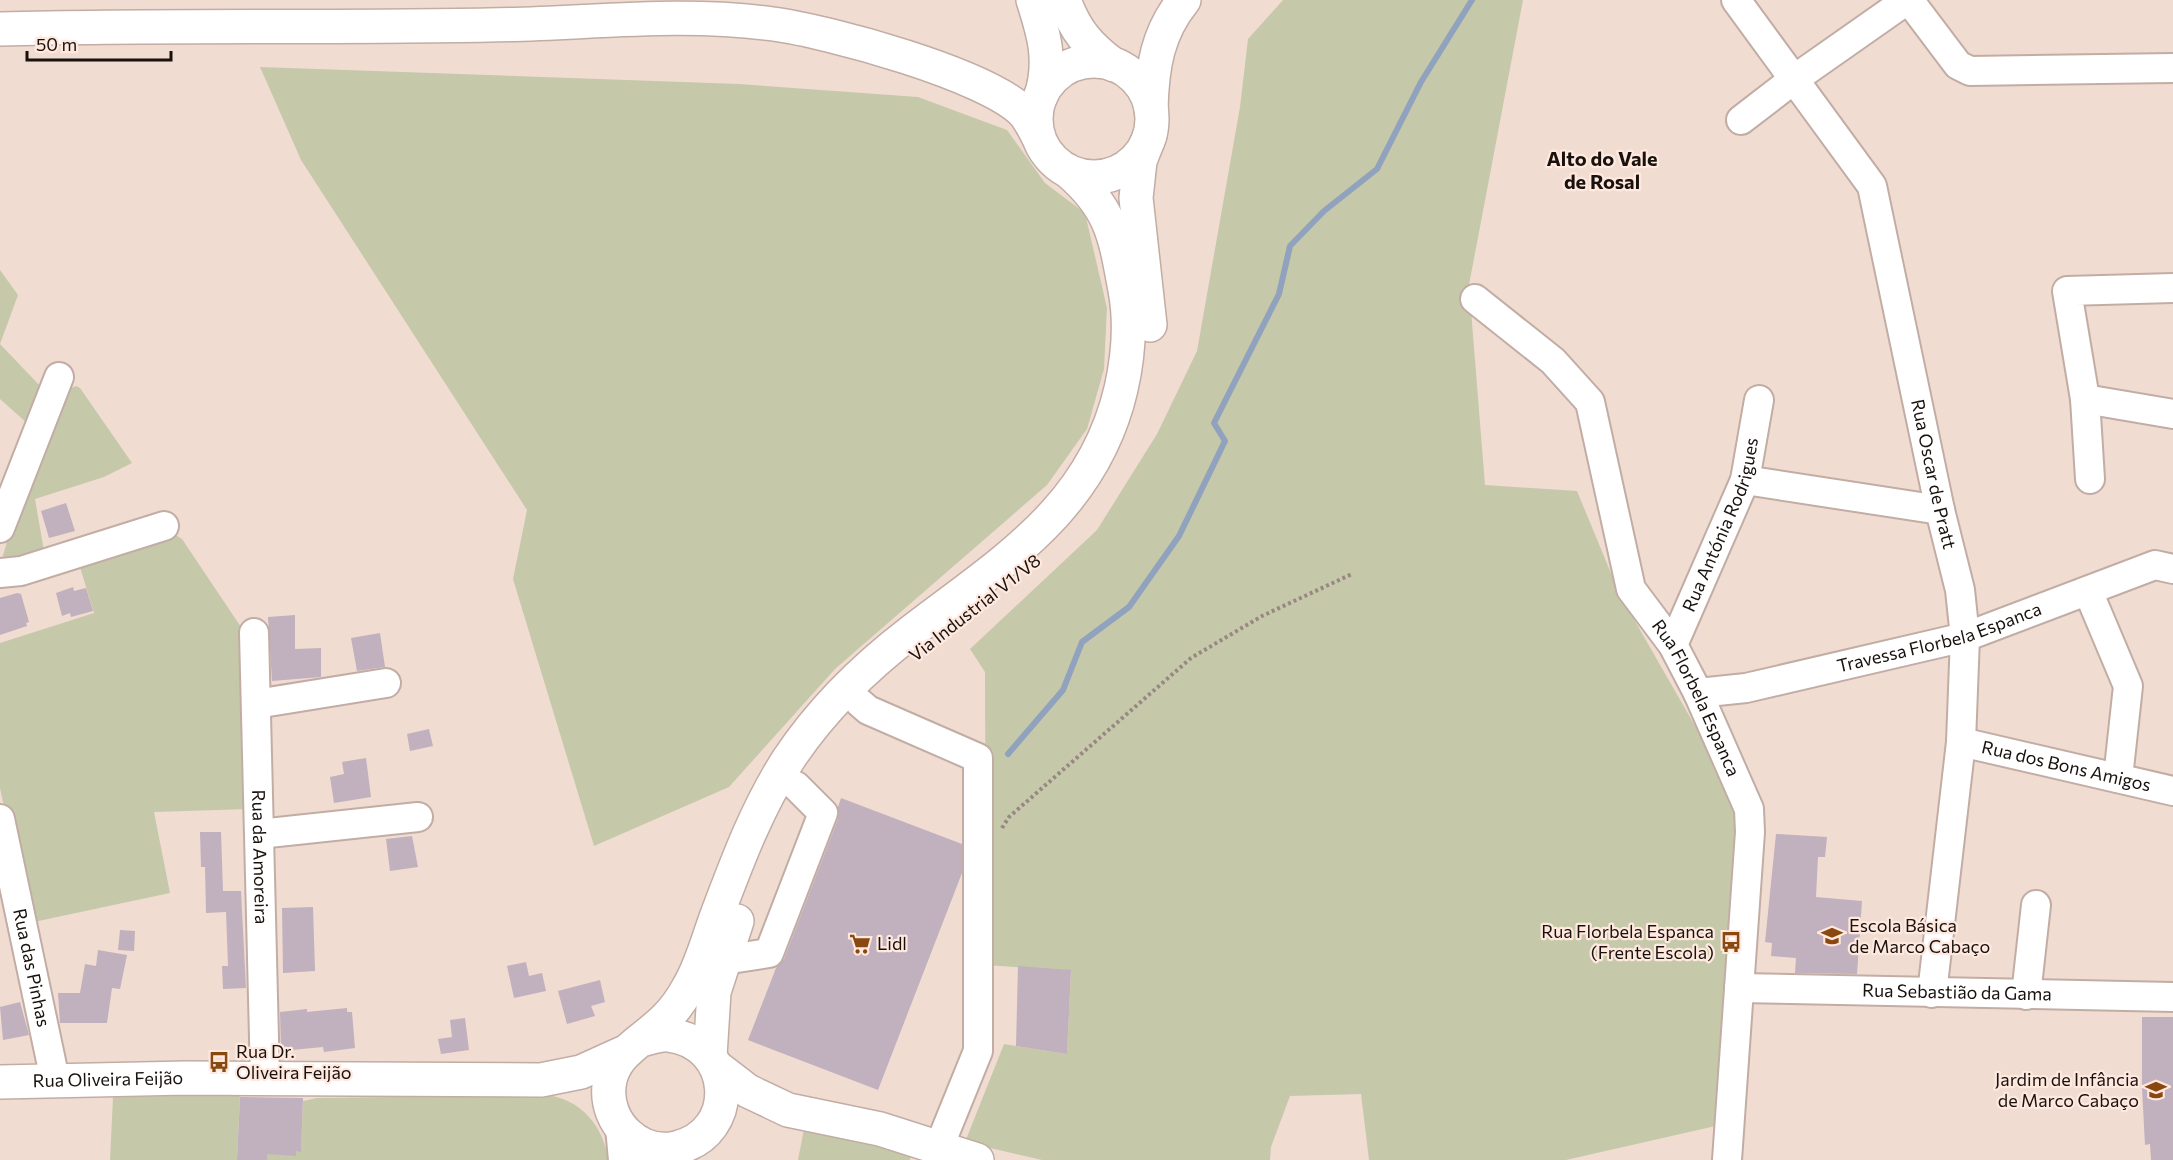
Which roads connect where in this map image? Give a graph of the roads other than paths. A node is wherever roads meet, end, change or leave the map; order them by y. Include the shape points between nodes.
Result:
1 (661, 0) edge
2 (1033, 0) edge
3 (1064, 0) edge
4 (1184, 0) edge
5 (1736, 0) edge
6 (1908, 0) edge
7 (489, 26) junction
8 (0, 29) edge
9 (1114, 65) junction
10 (2173, 68) edge
11 (1793, 80) junction
12 (1041, 96) junction
13 (1741, 120) dead end
14 (1150, 122) junction
15 (1038, 136) junction
16 (1068, 171) junction
17 (2173, 288) edge
18 (1475, 299) dead end
19 (59, 377) dead end
20 (2085, 399) junction
21 (1759, 400) dead end
22 (2173, 414) edge
23 (2090, 479) dead end
24 (1745, 480) junction
25 (1940, 510) junction
26 (164, 526) dead end
27 (0, 528) edge
28 (2173, 569) edge
29 (0, 573) edge
30 (2088, 591) junction
31 (254, 633) dead end
32 (1965, 637) junction
33 (1673, 645) junction
34 (386, 683) dead end
35 (1698, 693) junction
36 (860, 703) junction
37 (256, 704) junction
38 (1961, 742) junction
39 (2118, 778) junction
40 (796, 786) junction
41 (2173, 791) edge
42 (418, 817) dead end
43 (0, 819) edge
44 (259, 834) junction
45 (2036, 905) dead end
46 (11, 927) edge
47 (724, 960) junction
48 (1739, 988) junction
49 (1932, 993) junction
50 (2026, 995) junction
51 (2173, 998) edge
52 (632, 1046) junction
53 (714, 1062) junction
54 (265, 1079) junction
55 (55, 1080) junction
56 (541, 1080) junction
57 (0, 1082) edge
58 (788, 1110) junction
59 (617, 1122) junction
60 (689, 1145) edge
61 (939, 1147) junction
62 (623, 1160) edge
63 (977, 1160) edge
64 (1727, 1160) edge

1 - 7 main road
2 - 12 main road via 1047,44 1048,63
3 - 9 main road via 1085,41
4 - 14 main road via 1167,24 1155,57
5 - 11 street, Rua Oscar de Pratt
6 - 10 street via 1958,65 1970,71
6 - 11 street
7 - 8 main road
7 - 15 main road via 702,18 803,29 893,53 969,81 1013,104 1024,113
9 - 12 main road via 1089,62 1066,69
9 - 14 main road via 1142,87
11 - 13 street
11 - 25 street, Rua Oscar de Pratt via 1872,186
12 - 15 main road
14 - 16 main road via 1135,160 1110,175 1082,176
14 - 36 main road, Via Industrial V1/V8 via 1136,198 1149,294 1149,352 1139,408 1119,462 1093,505 1064,538
15 - 16 main road via 1050,157
16 - 52 main road, Via Industrial V1/V8 via 1089,190 1108,219 1126,297 1124,376 1099,452 1071,497 1035,536 867,668 807,733 774,782 747,835 691,984 665,1019
17 - 20 street via 2067,291
18 - 33 street, Rua Florbela Espanca via 1553,361 1590,402 1631,589
19 - 27 street
20 - 22 street
20 - 23 street
21 - 24 street, Rua Antónia Rodrigues
24 - 25 street
24 - 33 street, Rua Antónia Rodrigues
25 - 32 street, Rua Oscar de Pratt via 1960,590
26 - 29 street via 21,571
28 - 30 street, Travessa Florbela Espanca via 2155,565
30 - 32 street, Travessa Florbela Espanca
30 - 39 street via 2128,686
31 - 37 street, Rua da Amoreira
32 - 35 street, Travessa Florbela Espanca via 1746,688
32 - 38 street, Rua Oscar de Pratt
33 - 35 street, Rua Florbela Espanca
34 - 37 street
35 - 48 street, Rua Florbela Espanca via 1749,809
36 - 40 main road, Via Industrial V1/V8 via 823,746
36 - 61 street via 978,758 978,1051
37 - 44 street, Rua da Amoreira
38 - 39 street, Rua dos Bons Amigos
38 - 49 street, Rua Oscar de Pratt
39 - 41 street, Rua dos Bons Amigos
40 - 47 main road, Via Industrial V1/V8 via 766,843
40 - 47 street via 826,821 769,953
42 - 44 street
43 - 46 street, Rua das Pinhas
44 - 54 street, Rua da Amoreira
45 - 50 street
46 - 55 street, Rua das Pinhas
47 - 53 main road, Via Industrial V1/V8 via 714,992
48 - 49 street, Rua Sebastião da Gama
48 - 64 street, Rua Florbela Espanca
49 - 50 street, Rua Sebastião da Gama
50 - 51 street, Rua Sebastião da Gama
52 - 53 main road via 666,1034 691,1040
52 - 56 main road, Rua Oliveira Feijão via 581,1072
52 - 59 main road via 614,1067 609,1083 608,1100
53 - 58 main road via 748,1091
53 - 60 main road via 723,1090 719,1113
54 - 55 main road, Rua Oliveira Feijão
54 - 56 main road, Rua Oliveira Feijão
55 - 57 main road, Rua Oliveira Feijão
56 - 59 main road, Rua Oliveira Feijão via 584,1096
58 - 60 main road via 746,1115
58 - 61 main road via 880,1129
59 - 60 main road via 635,1141 653,1148
59 - 62 street
61 - 63 main road

